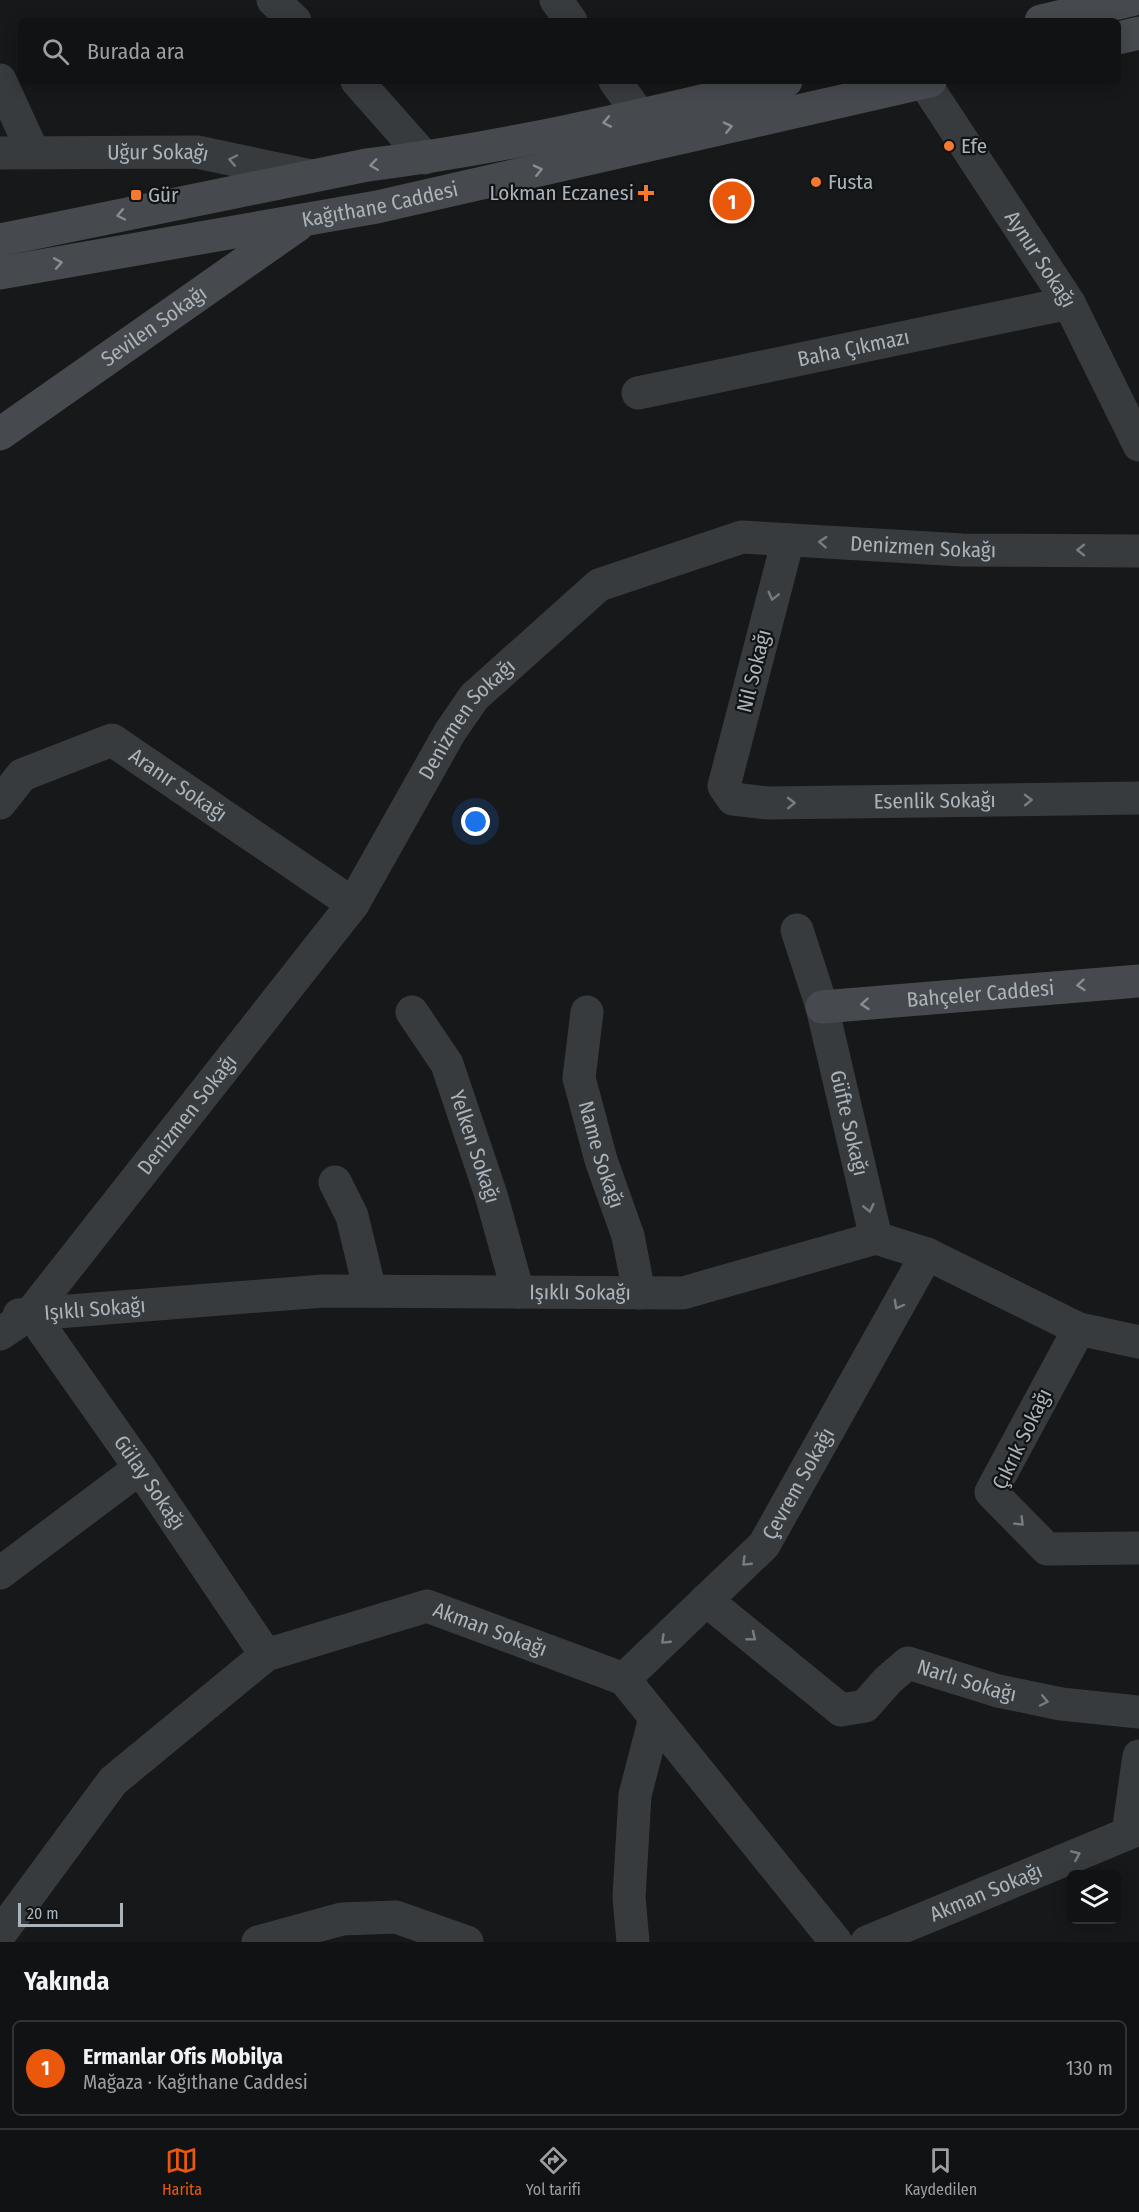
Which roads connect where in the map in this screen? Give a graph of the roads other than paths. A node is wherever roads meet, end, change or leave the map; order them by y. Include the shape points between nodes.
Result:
1 (273, 0) edge
2 (556, 0) edge
3 (1131, 0) edge
4 (292, 18) edge
5 (569, 18) edge
6 (1054, 18) edge
7 (1139, 33) edge
8 (1121, 37) edge
9 (0, 80) edge
10 (360, 84) edge
11 (617, 84) edge
12 (773, 84) edge
13 (918, 84) edge
14 (928, 84) edge
15 (640, 116) junction
16 (33, 152) junction
17 (0, 153) edge
18 (425, 158) junction
19 (311, 176) junction
20 (307, 219) junction
21 (0, 240) edge
22 (0, 273) edge
23 (1069, 303) junction
24 (638, 393) dead end
25 (0, 434) edge
26 (1139, 445) edge
27 (788, 540) junction
28 (1139, 551) edge
29 (1139, 798) edge
30 (733, 800) joint
31 (0, 803) edge
32 (353, 904) junction
33 (797, 930) dead end
34 (1139, 981) edge
35 (822, 1007) junction
36 (412, 1012) dead end
37 (587, 1012) dead end
38 (335, 1182) dead end
39 (876, 1238) junction
40 (927, 1254) junction
41 (370, 1291) junction
42 (518, 1292) junction
43 (639, 1293) junction
44 (15, 1315) edge
45 (1079, 1329) junction
46 (0, 1334) edge
47 (1139, 1342) edge
48 (140, 1468) junction
49 (1139, 1548) edge
50 (0, 1574) edge
51 (706, 1600) junction
52 (266, 1655) junction
53 (624, 1680) junction
54 (1139, 1712) edge
55 (655, 1718) junction
56 (1139, 1756) edge
57 (1133, 1831) edge
58 (0, 1934) edge
59 (276, 1939) edge
60 (467, 1942) edge
61 (633, 1942) edge
62 (836, 1942) edge
63 (867, 1942) edge

1 - 4 street
2 - 5 street
3 - 6 main road
7 - 8 main road
9 - 16 street
10 - 18 street
11 - 15 street
12 - 15 main road, Kağıthane Caddesi
20 -> 13 main road, Kağıthane Caddesi via 389,204
14 - 23 street, Aynur Sokağı
15 -> 18 main road, Kağıthane Caddesi
16 - 17 street, Uğur Sokağı
19 -> 16 street, Uğur Sokağı via 197,152
18 -> 19 main road, Kağıthane Caddesi
19 -> 21 main road, Kağıthane Caddesi
22 -> 20 main road, Kağıthane Caddesi
20 - 25 main road, Sevilen Sokağı
23 - 24 street, Baha Çıkmazı
23 - 26 street, Aynur Sokağı
28 -> 27 street, Denizmen Sokağı via 962,550
27 -> 30 street, Nil Sokağı via 724,786
27 - 32 street, Denizmen Sokağı via 742,537 599,585 474,697 450,732
30 -> 29 street, Esenlik Sokağı via 768,803
31 - 32 street, Aranır Sokağı via 22,775 112,740
32 - 44 street, Denizmen Sokağı
33 - 35 street
34 -> 35 main road, Bahçeler Caddesi
35 -> 39 street, Güfte Sokağı
36 - 42 street, Yelken Sokağı via 447,1064 492,1198
37 - 43 street, Name Sokağı via 579,1078 601,1160 628,1236
38 - 41 street via 352,1216
39 - 40 street
39 - 43 street, Işıklı Sokağı via 683,1293
40 - 45 street
40 -> 51 street, Çevrem Sokağı via 764,1545
41 - 42 street, Işıklı Sokağı
41 - 44 street, Işıklı Sokağı via 322,1291
42 - 43 street, Işıklı Sokağı
44 - 46 street, Işıklı Sokağı
44 - 48 street, Gülay Sokağı
45 - 47 street
45 -> 49 street, Çıkrık Sokağı via 991,1492 1047,1549
48 - 50 street
48 - 52 street, Gülay Sokağı
51 -> 53 street, Çevrem Sokağı
51 -> 54 street, Narlı Sokağı via 841,1710 865,1706 908,1664 998,1691 1061,1704
52 - 53 street, Akman Sokağı via 428,1606
52 - 58 street, Akman Sokağı via 113,1781
53 - 55 street
55 - 61 street via 635,1795 629,1897
55 - 62 street
56 - 57 street
63 -> 57 street, Akman Sokağı
59 - 60 street via 342,1919 396,1917

